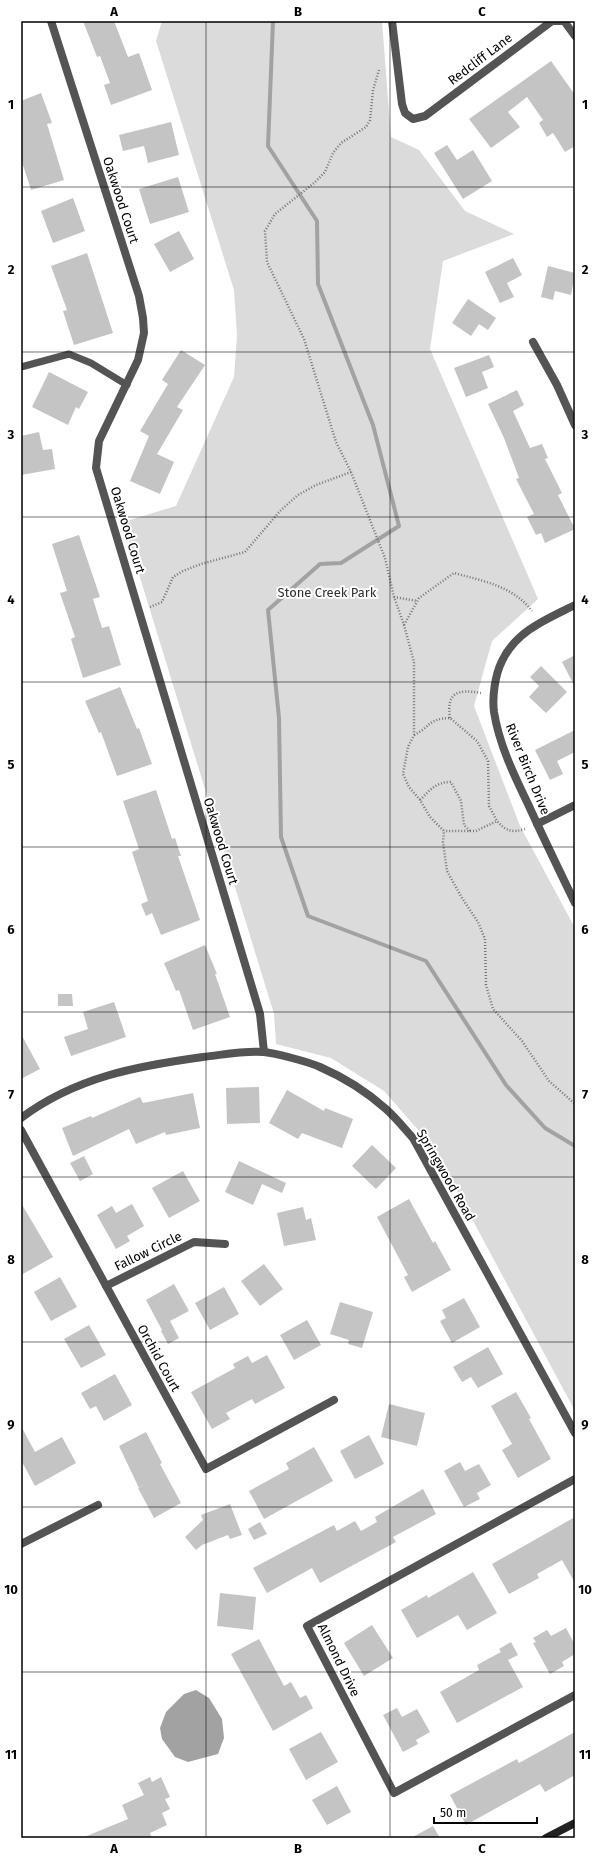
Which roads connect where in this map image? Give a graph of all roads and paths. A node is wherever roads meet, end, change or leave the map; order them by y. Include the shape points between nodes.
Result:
1 (52, 21) edge
2 (392, 21) edge
3 (575, 36) edge
4 (379, 70) dead end
5 (533, 342) dead end
6 (21, 367) edge
7 (127, 385) junction
8 (575, 425) edge
9 (351, 472) junction
10 (394, 596) junction
11 (417, 601) junction
12 (575, 605) edge
13 (150, 607) dead end
14 (532, 611) dead end
15 (404, 625) junction
16 (481, 693) dead end
17 (450, 718) junction
18 (414, 735) junction
19 (420, 800) junction
20 (575, 805) edge
21 (497, 821) junction
22 (537, 824) junction
23 (464, 825) junction
24 (525, 829) dead end
25 (444, 831) junction
26 (470, 831) junction
27 (459, 832) junction
28 (575, 903) edge
29 (264, 1052) junction
30 (575, 1104) edge
31 (21, 1118) edge
32 (21, 1130) edge
33 (225, 1244) dead end
34 (106, 1286) junction
35 (334, 1400) dead end
36 (575, 1434) edge
37 (575, 1479) edge
38 (98, 1504) dead end
39 (21, 1544) edge
40 (575, 1695) edge
41 (575, 1824) edge
42 (546, 1838) edge

1 - 7 street, Oakwood Court via 144,318 144,333 138,360
2 - 3 street, Redcliff Lane via 402,104 405,113 413,119 425,116 552,21 564,21
4 - 9 path via 373,90 370,120 366,127 341,143 333,153 325,172 276,214 265,231 267,262 304,339 336,442
5 - 8 street
6 - 7 lane via 69,354 91,363
7 - 29 street, Oakwood Court via 99,441 96,468 260,1014
9 - 10 path via 385,558
9 - 13 path via 316,485 298,495 280,510 245,552 201,564 173,577 162,602
10 - 11 path
10 - 15 path
11 - 14 path via 454,573 504,587 523,599
11 - 15 path
12 - 22 street, River Birch Drive via 535,625 517,641 502,660 498,671 494,711 499,734
15 - 18 path via 414,662
16 - 17 path via 467,690 451,698
17 - 18 path via 432,721
17 - 21 path via 477,741 488,761 489,806
18 - 19 path via 408,747 403,774
19 - 23 path via 435,785 451,782 461,801
19 - 25 path via 430,817
20 - 22 street
21 - 24 path via 506,830 515,832
21 - 26 path via 476,831
22 - 28 street, River Birch Drive
23 - 26 path
23 - 27 path
25 - 27 path
25 - 30 path via 447,871 478,922 485,939 486,985 493,1009 522,1042 549,1081
26 - 27 path
29 - 31 street, Springwood Road via 223,1054 150,1064 108,1074 63,1093
29 - 36 street, Springwood Road via 319,1066 358,1087 386,1109 413,1138
32 - 34 street, Orchid Court
33 - 34 street, Fallow Circle via 194,1242
34 - 35 street, Orchid Court via 206,1469
37 - 40 street, Almond Drive via 306,1626 394,1793
38 - 39 street
41 - 42 street

